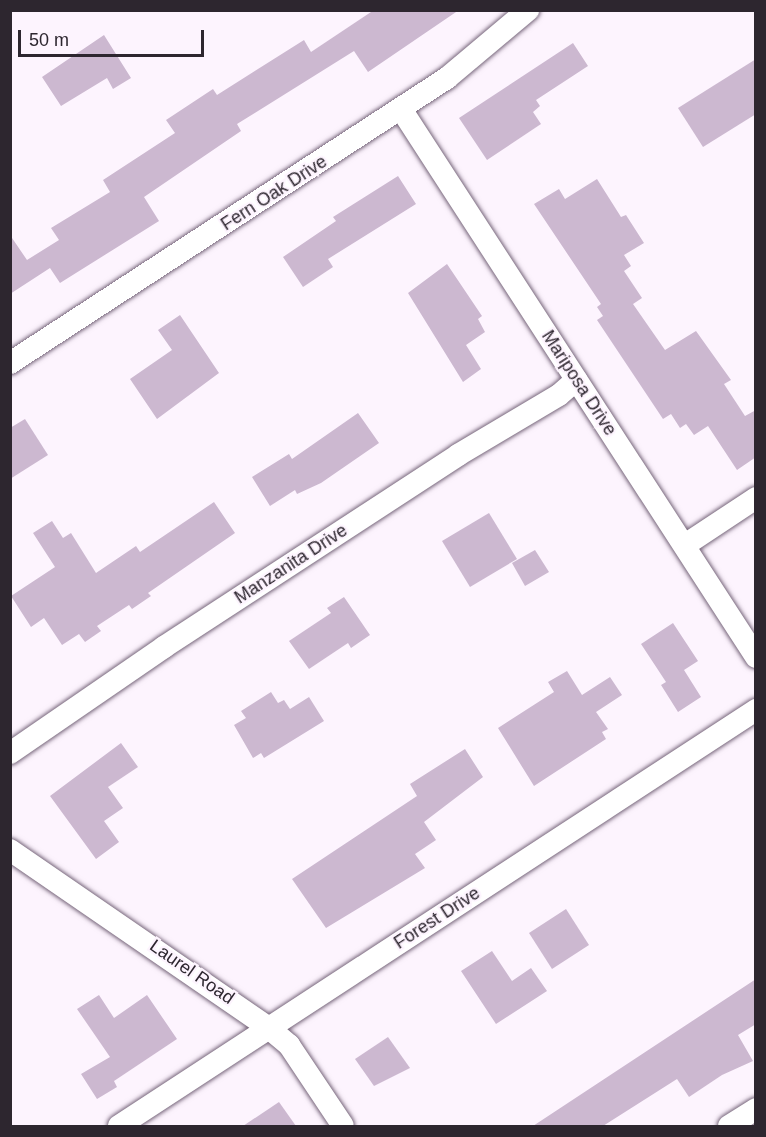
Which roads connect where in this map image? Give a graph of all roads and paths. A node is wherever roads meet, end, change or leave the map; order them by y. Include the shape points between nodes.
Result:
1 (528, 10) edge
2 (401, 109) junction
3 (10, 363) edge
4 (576, 380) junction
5 (756, 498) edge
6 (685, 545) junction
7 (756, 657) edge
8 (756, 710) edge
9 (10, 753) edge
10 (10, 850) edge
11 (270, 1029) junction
12 (756, 1109) edge
13 (119, 1126) edge
14 (343, 1126) edge
15 (729, 1126) edge

1 - 2 street, Fern Oak Drive via 447,78
2 - 3 street, Fern Oak Drive
2 - 4 street, Mariposa Drive
4 - 6 street, Mariposa Drive
4 - 9 street, Manzanita Drive via 164,647
5 - 6 street
6 - 7 street, Mariposa Drive
8 - 11 street, Forest Drive
10 - 11 street, Laurel Road
11 - 13 street, Forest Drive
11 - 14 street, Laurel Road via 289,1045
12 - 15 street

